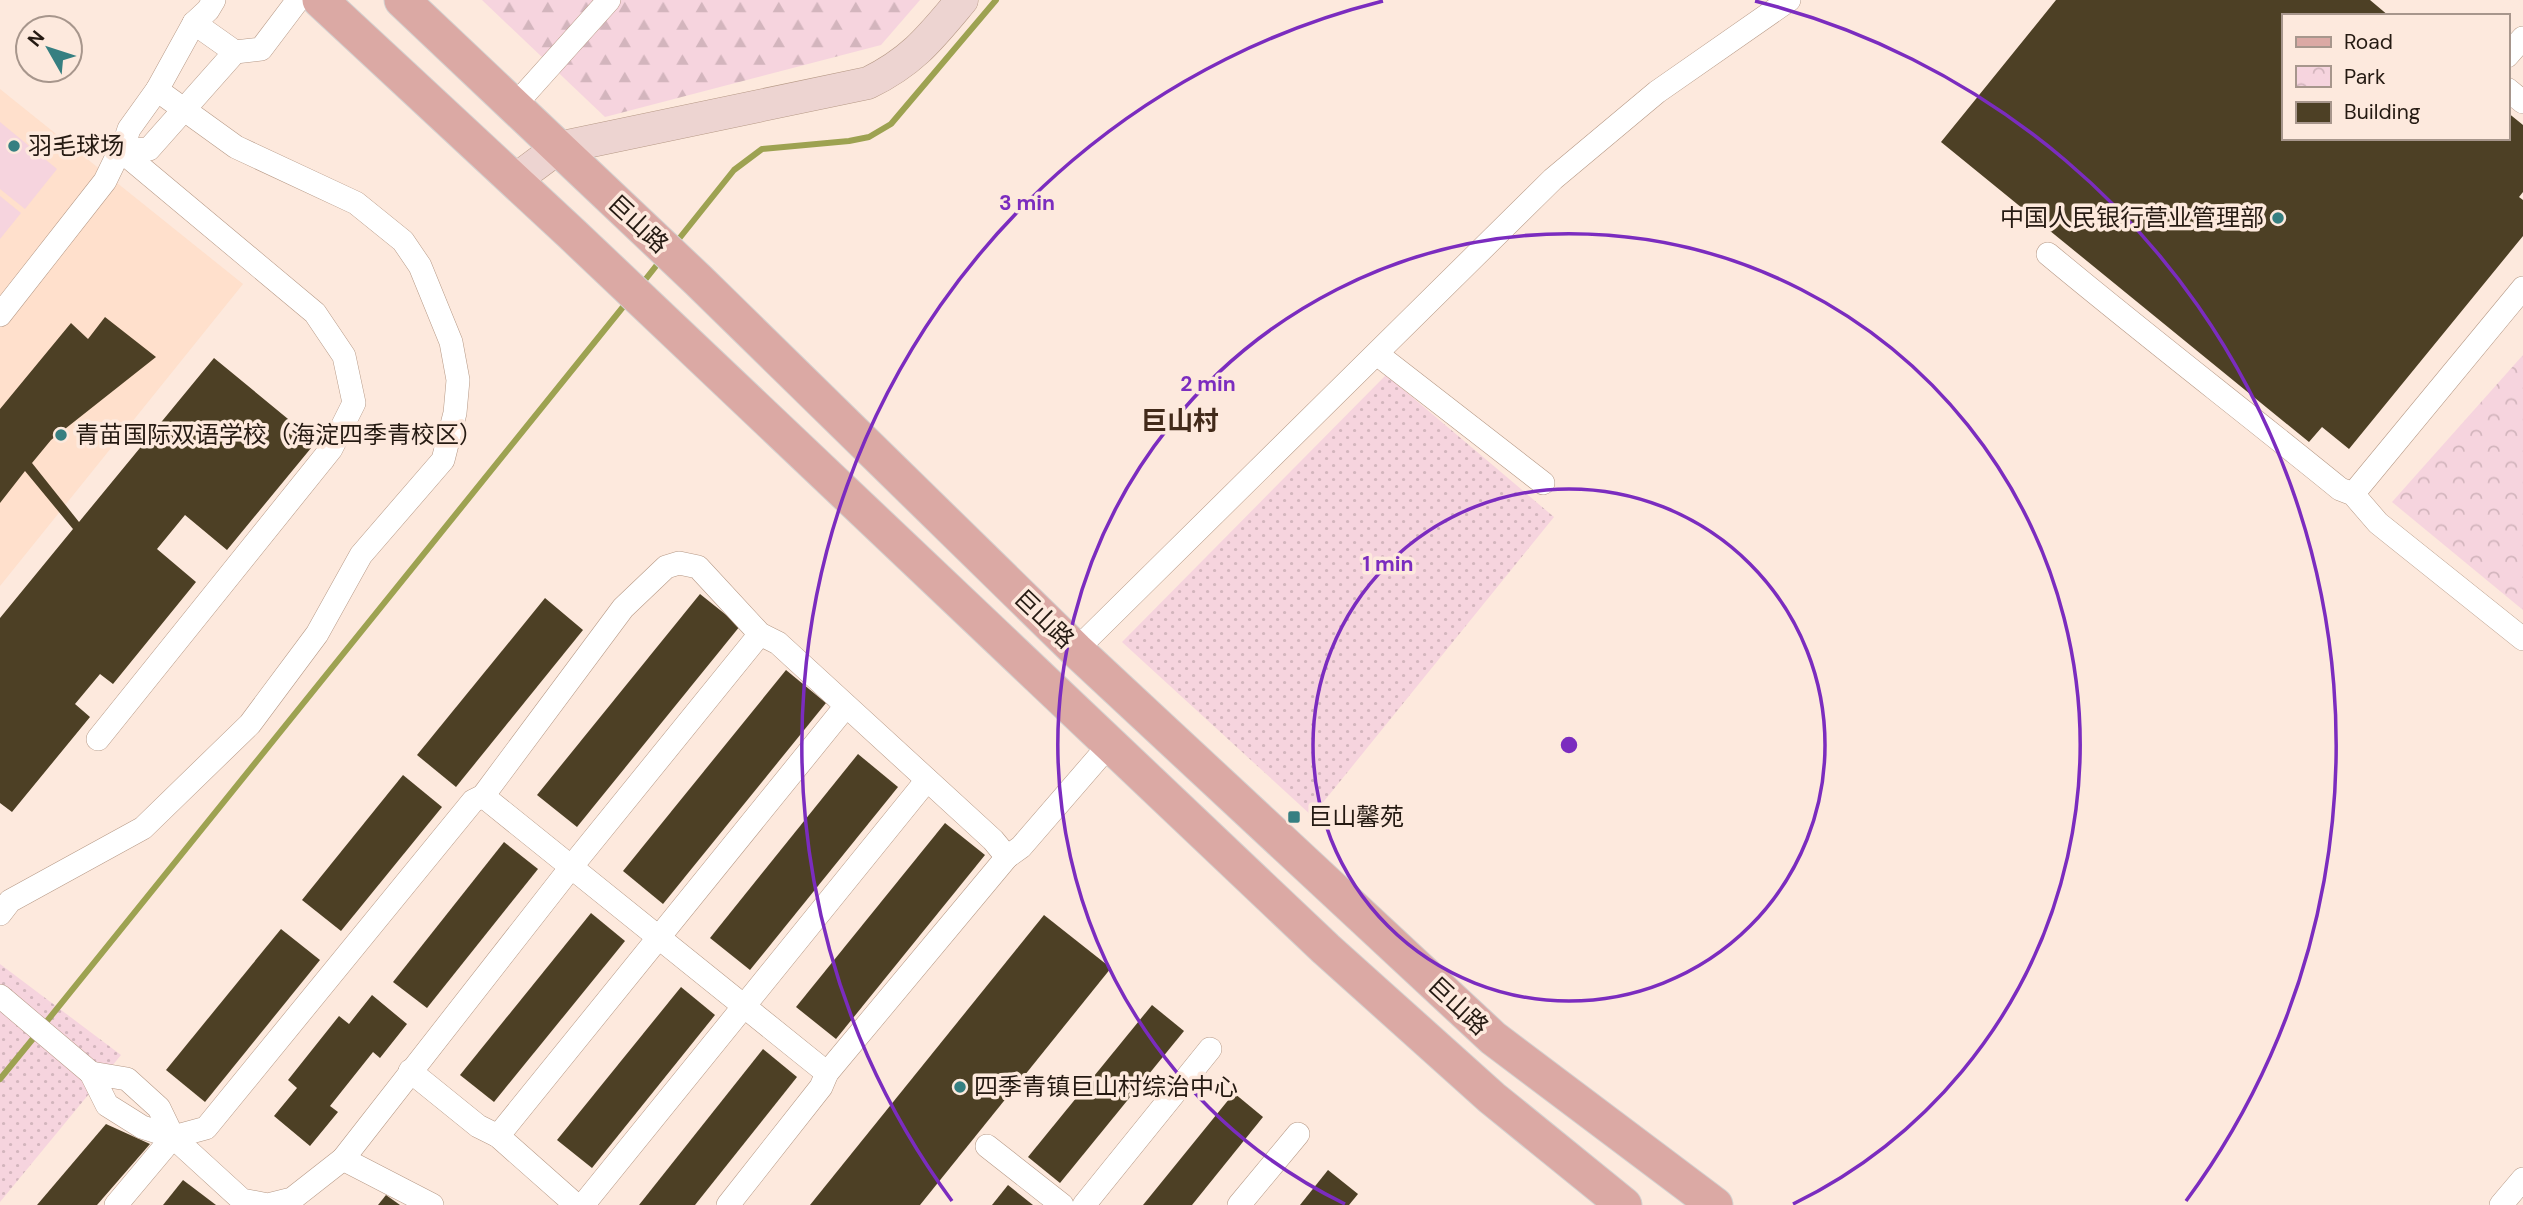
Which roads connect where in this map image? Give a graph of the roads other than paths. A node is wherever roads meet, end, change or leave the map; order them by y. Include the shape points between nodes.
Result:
1 (214, 0) edge
2 (298, 0) edge
3 (320, 0) edge
4 (402, 0) edge
5 (609, 0) edge
6 (962, 0) edge
7 (1789, 0) edge
8 (194, 23) junction
9 (2523, 38) edge
10 (235, 52) junction
11 (2509, 54) edge
12 (158, 90) junction
13 (2509, 91) edge
14 (2523, 102) edge
15 (514, 106) junction
16 (184, 110) junction
17 (558, 148) junction
18 (120, 150) junction
19 (515, 180) junction
20 (2048, 254) dead end
21 (2523, 288) edge
22 (0, 315) edge
23 (1377, 354) junction
24 (1543, 483) dead end
25 (2353, 494) junction
26 (760, 634) junction
27 (2523, 639) edge
28 (1076, 650) junction
29 (846, 706) junction
30 (98, 738) dead end
31 (1110, 744) junction
32 (927, 780) junction
33 (483, 796) junction
34 (1007, 857) junction
35 (572, 866) junction
36 (0, 914) edge
37 (658, 938) junction
38 (4, 1001) edge
39 (744, 1006) junction
40 (1210, 1049) dead end
41 (410, 1071) junction
42 (827, 1073) junction
43 (1298, 1134) dead end
44 (498, 1136) junction
45 (173, 1137) junction
46 (987, 1146) dead end
47 (342, 1159) junction
48 (2523, 1179) edge
49 (240, 1203) edge
50 (116, 1205) edge
51 (432, 1205) edge
52 (576, 1205) edge
53 (583, 1205) edge
54 (728, 1205) edge
55 (1062, 1205) edge
56 (1084, 1205) edge
57 (1239, 1205) edge
58 (1624, 1205) edge
59 (1715, 1205) edge
60 (2501, 1205) edge

1 - 8 street
2 - 10 street via 261,49
3 - 19 main road, 巨山路
4 - 15 main road, 巨山路
5 - 15 street
6 - 17 street via 919,50 868,83
7 - 23 street via 1657,92 1553,179
8 - 10 street
8 - 12 street
9 - 11 street
10 - 16 street
12 - 16 street
12 - 18 street via 129,129 126,152
13 - 14 street
15 - 17 main road, 巨山路
16 - 18 street via 149,149
16 - 36 street via 236,147 356,203 403,241 420,266 451,342 458,380 455,413 443,460 361,555 317,634 250,724 143,828 10,901
17 - 19 street
17 - 28 main road, 巨山路
18 - 22 street via 106,181
18 - 30 street via 315,313 344,356 354,403 331,449
19 - 31 main road, 巨山路
20 - 25 street via 2193,374 2340,489
21 - 25 street
23 - 24 street
23 - 28 street
25 - 27 street via 2378,523
26 - 29 street via 778,643
26 - 33 street via 698,567 679,563 666,567 623,608
26 - 35 street
28 - 59 main road, 巨山路 via 1493,1038
29 - 32 street
29 - 37 street
31 - 34 street via 1021,847
31 - 58 main road, 巨山路 via 1472,1080
32 - 34 street
32 - 39 street
33 - 35 street
33 - 45 street via 473,801 206,1128
34 - 42 street
35 - 37 street
35 - 41 street
37 - 39 street
37 - 44 street
38 - 45 street via 91,1073 127,1079 159,1108
39 - 42 street
39 - 53 street
40 - 56 street
41 - 44 street via 478,1126
41 - 47 street
42 - 54 street via 821,1087
43 - 57 street
44 - 52 street
45 - 49 street
45 - 50 street
46 - 55 street
47 - 49 street via 292,1199 268,1205
47 - 51 street
48 - 60 street

